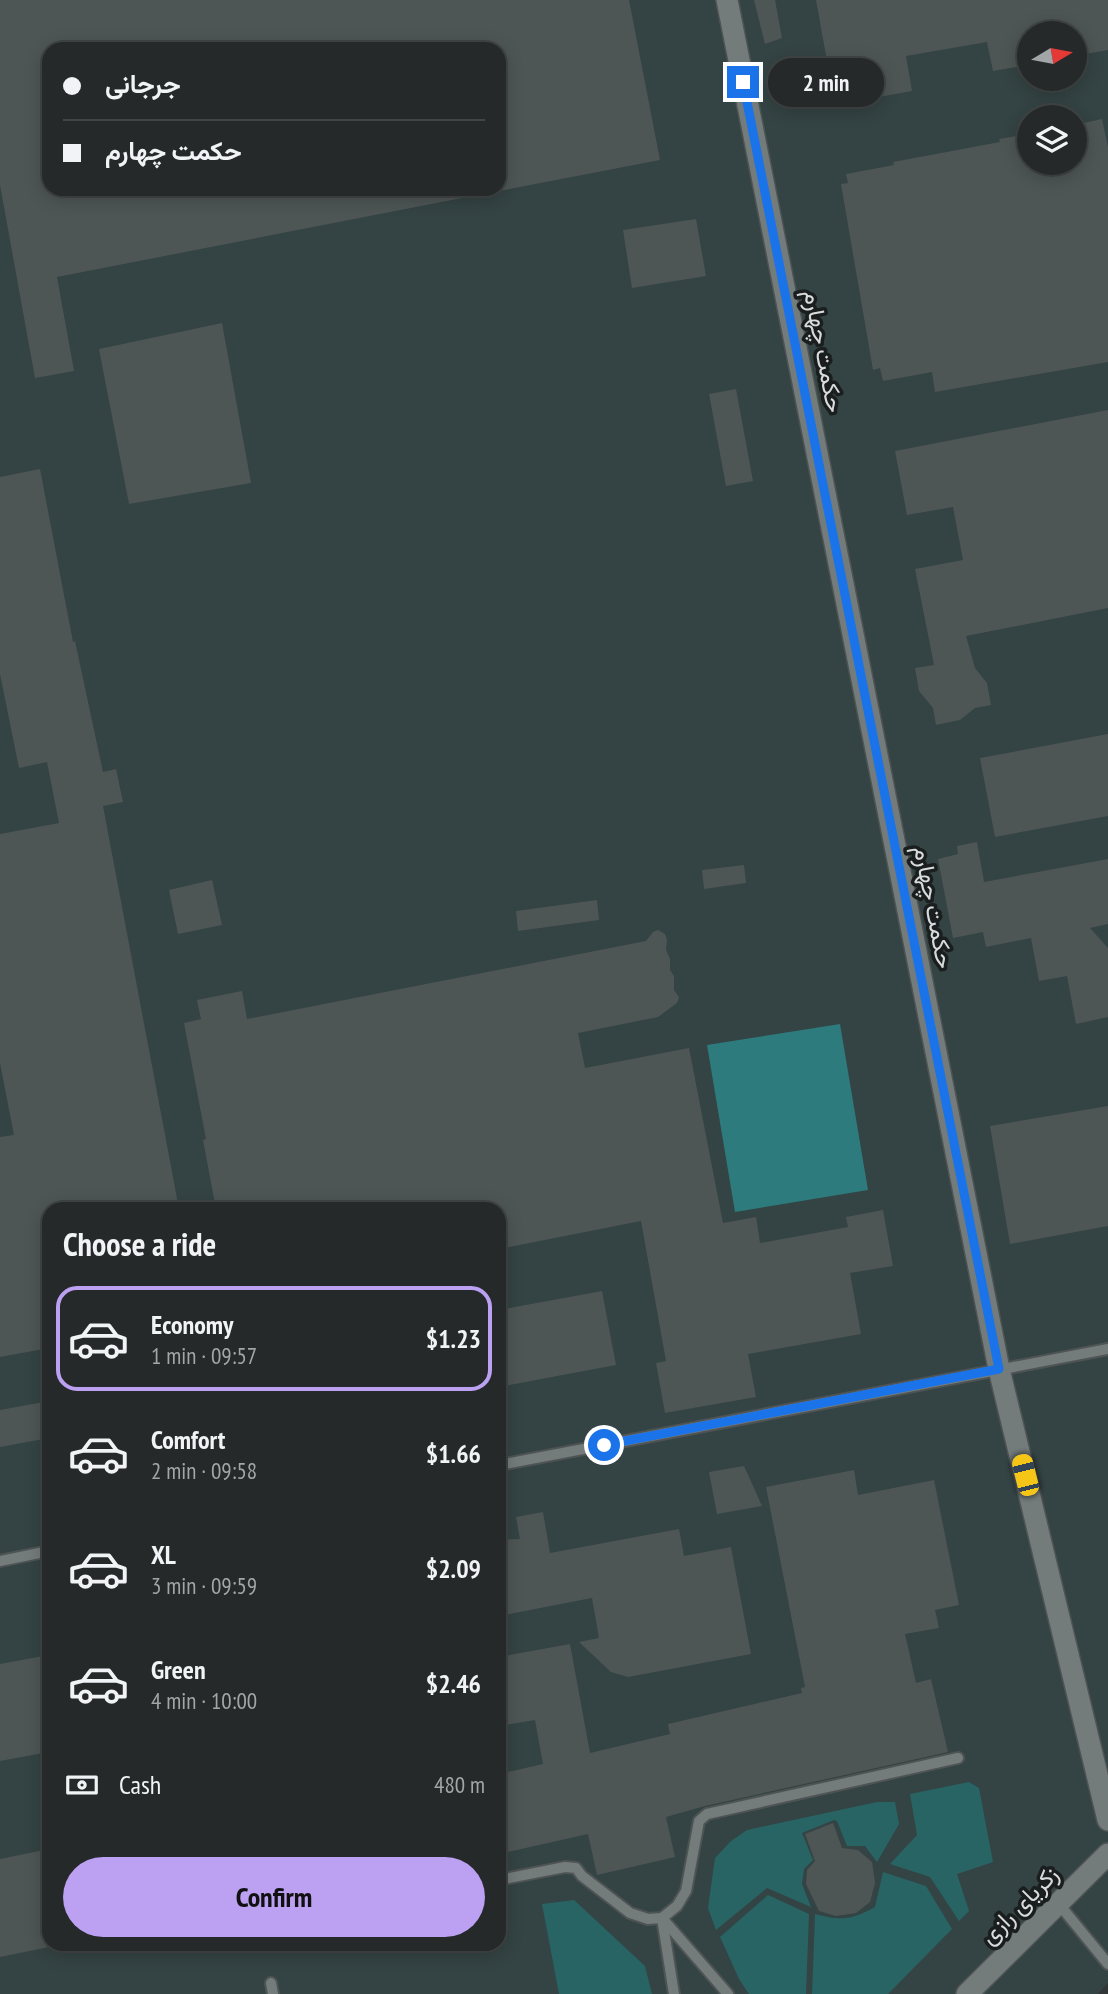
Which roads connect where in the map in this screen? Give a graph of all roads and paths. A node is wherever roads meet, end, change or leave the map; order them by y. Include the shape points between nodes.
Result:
1 (727, 0) edge
2 (1108, 1349) edge
3 (999, 1369) junction
4 (506, 1464) edge
5 (42, 1552) edge
6 (0, 1561) edge
7 (958, 1758) dead end
8 (1108, 1820) edge
9 (1108, 1854) edge
10 (506, 1879) edge
11 (1058, 1903) junction
12 (662, 1918) junction
13 (1108, 1964) edge
14 (674, 1994) edge
15 (728, 1994) edge
16 (967, 1994) edge

1 - 3 street, حکمت چهارم
2 - 3 lane
3 - 4 lane
3 - 8 street, حکمت چهارم
5 - 6 lane
7 - 12 lane via 708,1814 699,1821 686,1891
9 - 11 street, زکریای رازی
10 - 12 lane via 576,1868 630,1913
11 - 13 lane
11 - 16 street, زکریای رازی
12 - 14 lane
12 - 15 lane

